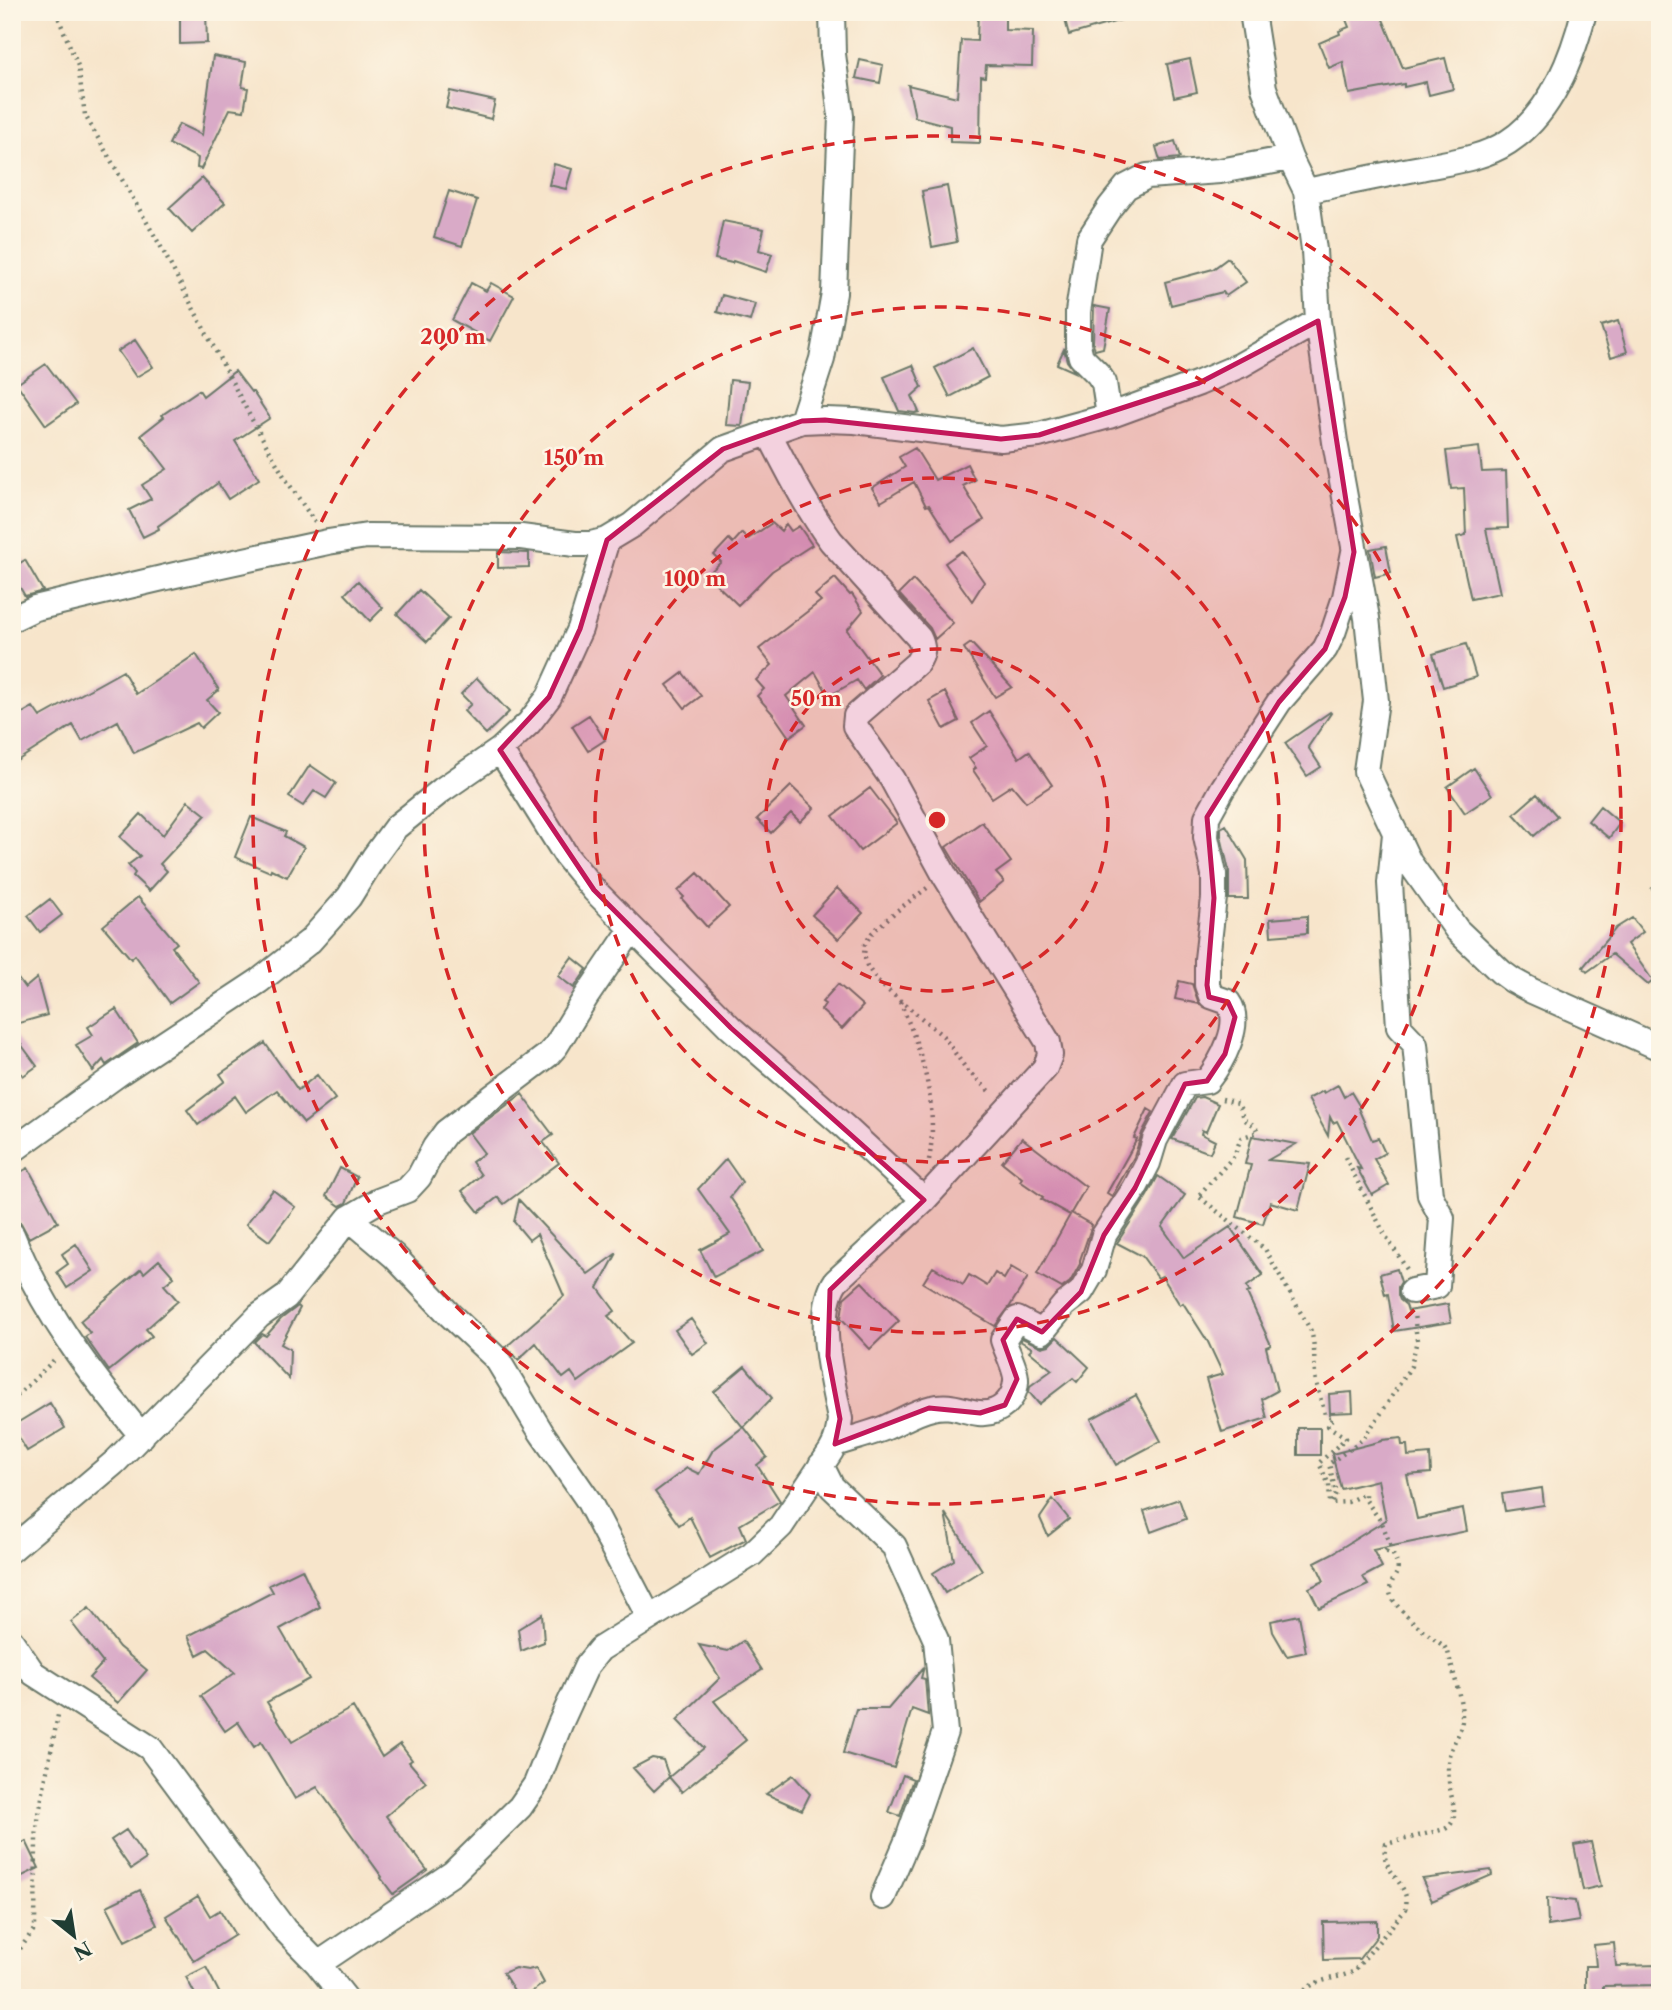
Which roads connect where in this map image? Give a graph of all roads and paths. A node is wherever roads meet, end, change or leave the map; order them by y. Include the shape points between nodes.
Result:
1 (56, 12) edge
2 (832, 12) edge
3 (1252, 12) edge
4 (1584, 12) edge
5 (1290, 158) junction
6 (1306, 191) junction
7 (1318, 321) junction
8 (1109, 416) junction
9 (802, 421) junction
10 (768, 432) junction
11 (607, 540) junction
12 (328, 542) junction
13 (1354, 552) junction
14 (12, 619) edge
15 (500, 750) junction
16 (1395, 833) junction
17 (945, 876) junction
18 (1660, 881) edge
19 (1652, 890) dead end
20 (632, 929) junction
21 (900, 1001) junction
22 (1660, 1048) edge
23 (1215, 1097) dead end
24 (1007, 1108) junction
25 (12, 1151) edge
26 (1345, 1157) dead end
27 (921, 1198) junction
28 (349, 1219) junction
29 (12, 1234) edge
30 (1412, 1292) junction
31 (70, 1345) junction
32 (12, 1401) edge
33 (142, 1436) junction
34 (835, 1444) junction
35 (821, 1465) junction
36 (1332, 1503) junction
37 (12, 1549) edge
38 (649, 1617) junction
39 (12, 1642) edge
40 (23, 1677) edge
41 (63, 1692) junction
42 (883, 1897) dead end
43 (12, 1960) edge
44 (318, 1964) junction
45 (345, 1998) edge
46 (1300, 1998) edge

1 - 12 path via 78,65 90,126 160,245 285,478
2 - 9 street via 841,116 834,293 822,359
3 - 5 street via 1264,88
4 - 6 street via 1552,96 1506,143 1471,158
5 - 6 street
5 - 8 street via 1220,171 1147,176 1126,187 1110,207 1089,239 1077,334 1081,357 1104,383
6 - 7 street
7 - 8 street via 1241,365
7 - 13 street
8 - 9 street via 1039,435 1001,439 855,421
9 - 10 street
10 - 11 street via 723,449 632,525
10 - 17 street via 831,541 923,647 917,663 856,716 855,726 892,779
11 - 12 street via 575,544 520,537 367,536
11 - 15 street via 580,629 549,697
12 - 14 street via 35,608
13 - 16 street via 1376,701 1366,771
13 - 34 street via 1345,597 1325,649 1279,702 1207,817 1214,874 1207,985 1211,996 1228,1002 1235,1017 1216,1070 1207,1081 1185,1084 1139,1180 1104,1235 1094,1270 1081,1292 1042,1332 1017,1319 1003,1340 1017,1380 1005,1405 980,1413 960,1407 929,1408
15 - 20 street via 567,857
15 - 25 street via 396,827 349,897 310,941
16 - 22 street via 1409,862 1457,930 1501,972 1532,991
16 - 30 street via 1390,883 1399,1027 1415,1044 1430,1195 1442,1218 1437,1286
17 - 21 path via 894,913 865,944 867,966
17 - 24 street via 1048,1042 1045,1068
18 - 19 path
20 - 27 street via 731,1028
20 - 28 street via 548,1055 446,1132 407,1190
21 - 24 path via 943,1036 967,1070
21 - 27 path via 917,1044 932,1109 932,1146
23 - 36 path via 1238,1104 1245,1120 1258,1132 1241,1138 1234,1156 1198,1195 1265,1249 1311,1331 1317,1384 1325,1415 1333,1417 1328,1426 1346,1438 1319,1463
24 - 27 street
26 - 30 path via 1410,1276
27 - 34 street via 830,1290 828,1356 840,1419
28 - 33 street via 286,1297 259,1316
28 - 38 street via 394,1256 497,1359 588,1500
29 - 31 street
30 - 36 path via 1417,1340 1411,1366 1363,1439 1329,1464 1336,1493
31 - 32 path
31 - 33 street
33 - 37 street
34 - 35 street
35 - 38 street via 764,1544
35 - 42 street via 832,1487 894,1546 936,1640 945,1732
36 - 46 path via 1348,1502 1365,1493 1390,1544 1383,1551 1392,1553 1399,1569 1391,1599 1448,1652 1462,1722 1449,1756 1452,1825 1386,1844 1386,1865 1407,1898 1406,1909 1354,1971 1312,1985
38 - 44 street via 608,1643 587,1665 536,1784 520,1807 453,1872
39 - 40 street
40 - 41 street
41 - 43 path via 36,1838 35,1928
41 - 44 street via 150,1748 284,1929
44 - 45 street

